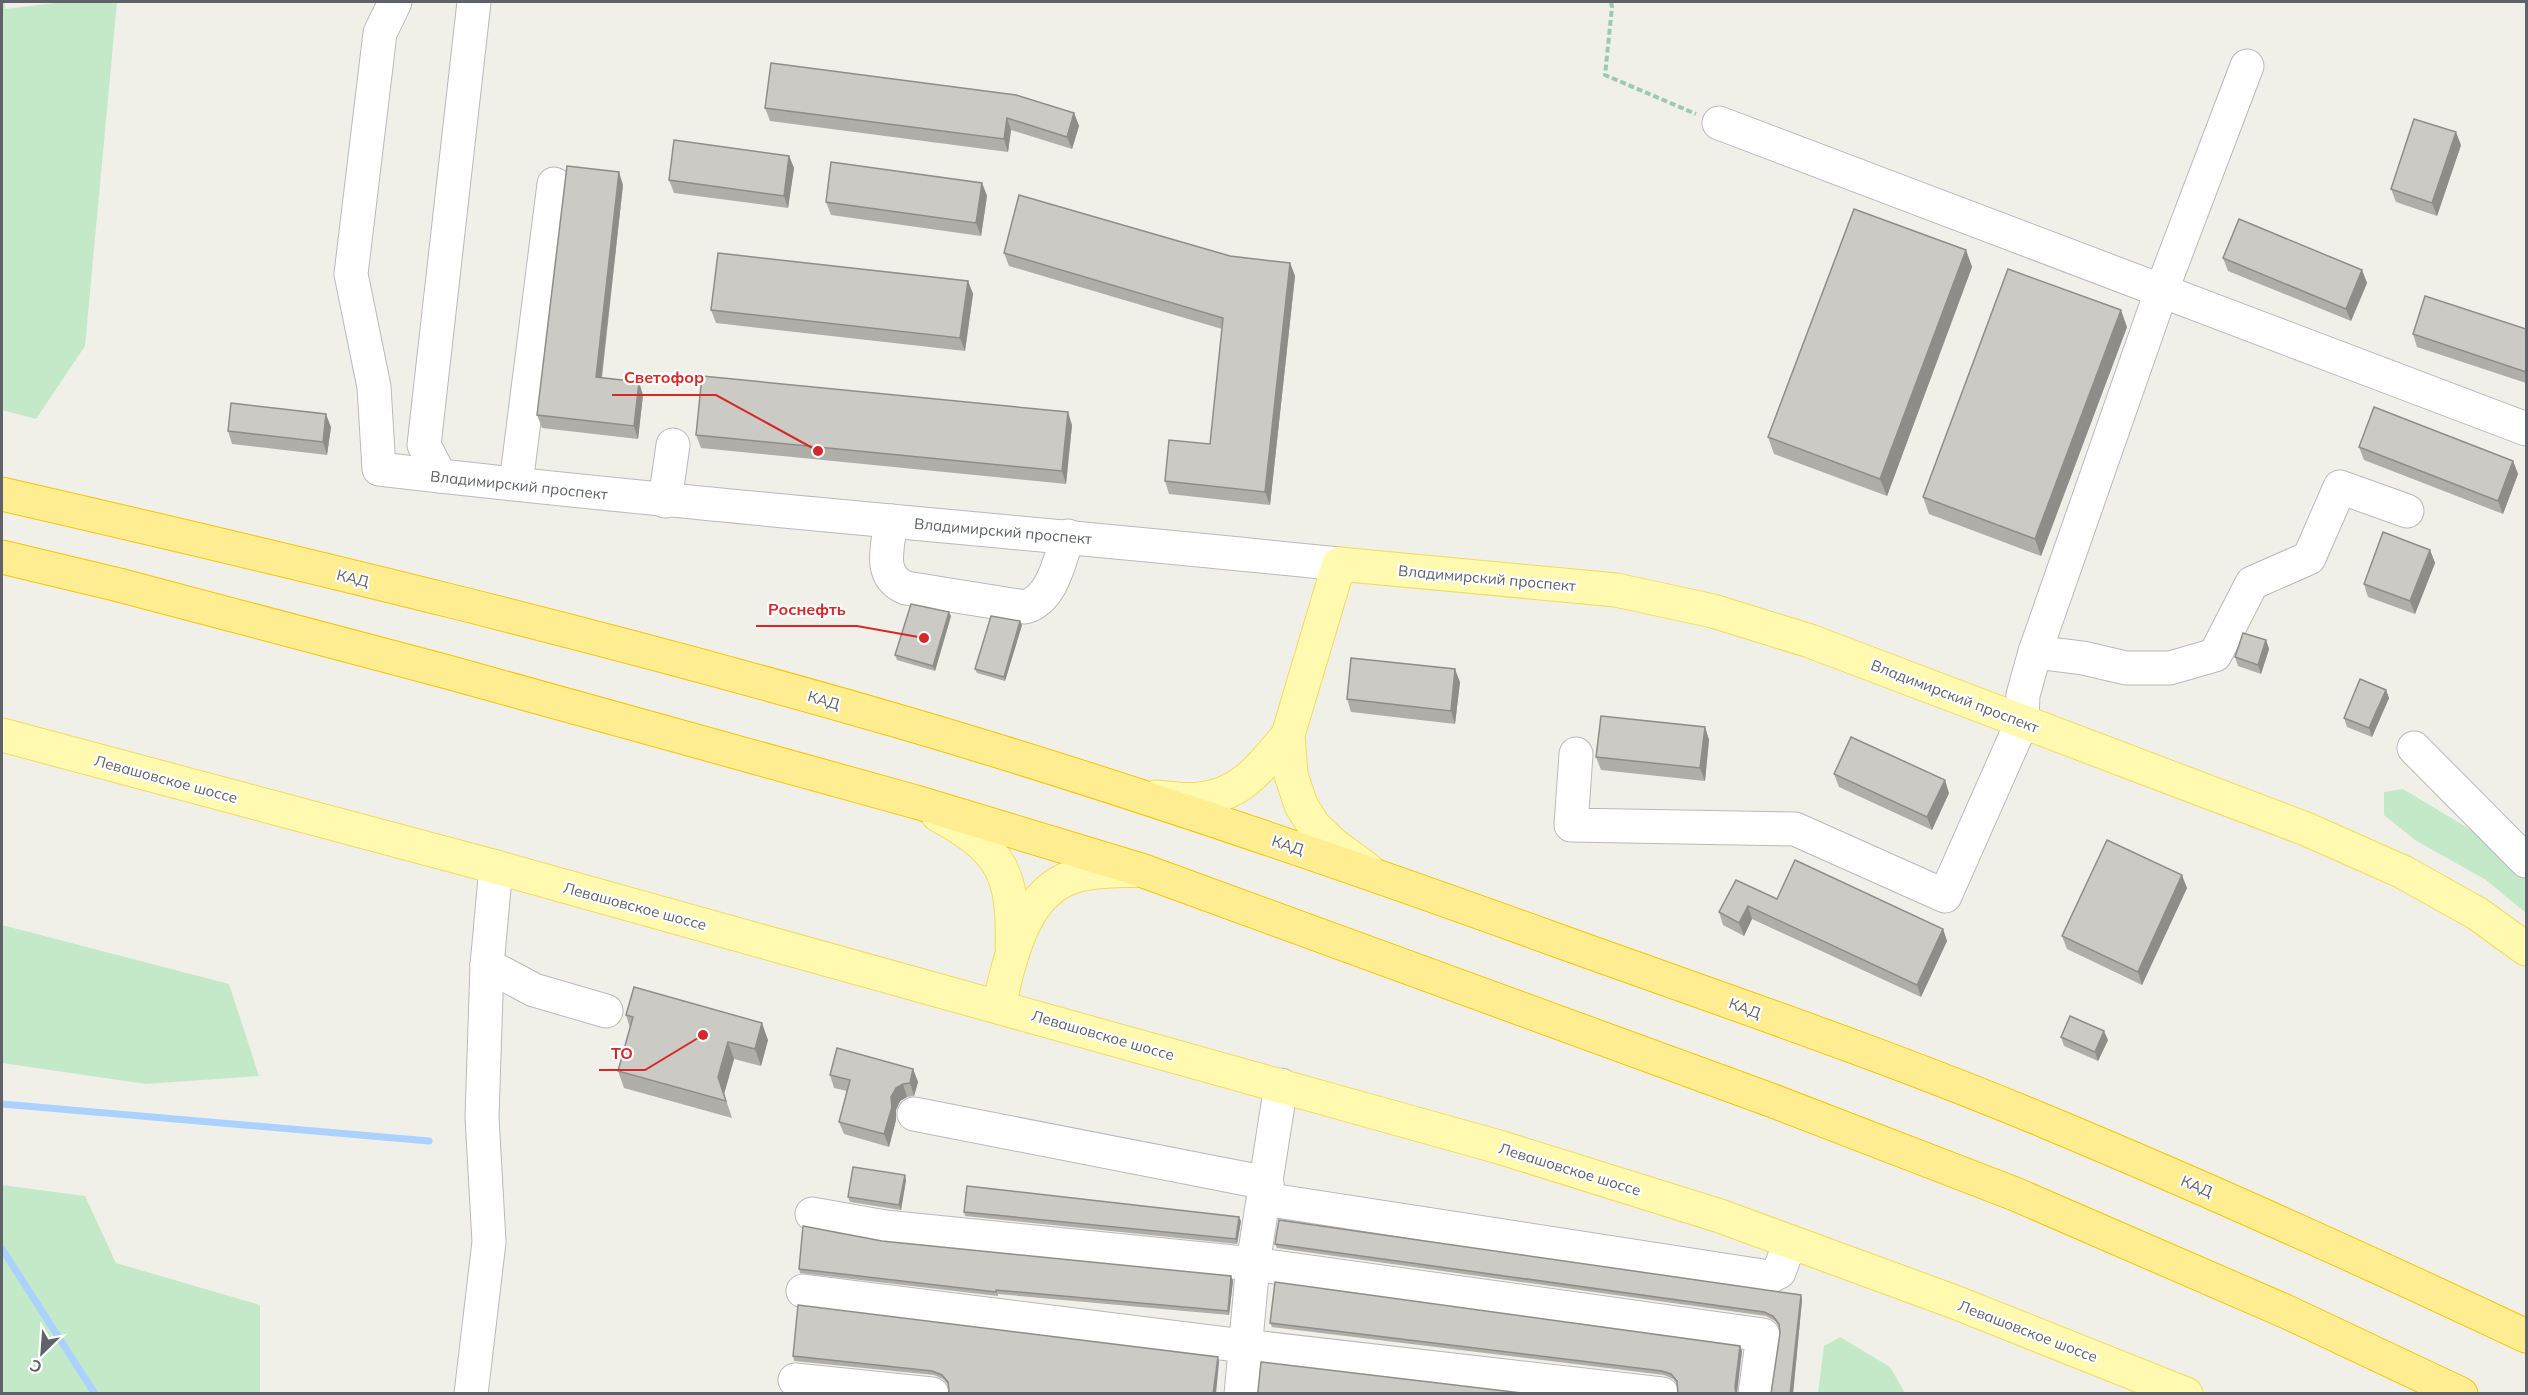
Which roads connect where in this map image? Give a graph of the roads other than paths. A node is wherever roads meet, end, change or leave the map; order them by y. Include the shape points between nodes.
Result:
1 (395, 2) edge
2 (474, 2) edge
3 (2247, 66) dead end
4 (1719, 123) road end
5 (554, 184) dead end
6 (2161, 292) junction
7 (2526, 429) edge
8 (673, 445) dead end
9 (440, 476) junction
10 (516, 484) junction
11 (2, 494) edge
12 (665, 501) junction
13 (2407, 512) dead end
14 (891, 521) junction
15 (1068, 536) junction
16 (2, 557) edge
17 (1339, 564) junction
18 (2035, 652) junction
19 (2022, 722) junction
20 (2, 735) edge
21 (1288, 735) junction
22 (2414, 747) dead end
23 (1576, 754) dead end
24 (1144, 797) junction
25 (916, 802) junction
26 (2526, 861) edge
27 (495, 867) junction
28 (1142, 870) junction
29 (1373, 873) junction
30 (2526, 950) edge
31 (1012, 951) junction
32 (488, 965) junction
33 (999, 1006) junction
34 (606, 1011) dead end
35 (1281, 1085) junction
36 (914, 1114) dead end
37 (1265, 1191) junction
38 (812, 1214) dead end
39 (1790, 1242) junction
40 (1253, 1264) junction
41 (803, 1291) dead end
42 (2526, 1336) edge
43 (1244, 1346) junction
44 (795, 1380) dead end
45 (836, 1389) edge
46 (471, 1394) edge
47 (932, 1394) edge
48 (1241, 1394) edge
49 (1662, 1394) edge
50 (1755, 1394) edge
51 (2186, 1394) edge
52 (2461, 1394) edge

1 - 9 street, Владимирский проспект via 380,33 351,274 374,387 379,469
2 - 9 street via 424,445
3 - 6 street
4 - 6 street
5 - 10 street
6 - 7 street
6 - 18 street
8 - 12 street
9 - 10 street, Владимирский проспект
10 - 12 street, Владимирский проспект
11 - 24 highway, КАД via 453,602 730,674
12 - 14 street, Владимирский проспект
13 - 18 street via 2340,487 2309,558 2252,583 2215,655 2170,668 2126,668
14 - 15 street, Владимирский проспект
14 - 15 street via 887,566 888,576 896,584 1025,607 1035,604 1048,589
15 - 17 street, Владимирский проспект
16 - 25 highway via 444,671
17 - 19 main road, Владимирский проспект via 1616,590 1713,611 1810,641
17 - 21 main road
18 - 19 street via 2023,695
19 - 23 street via 1945,896 1795,829 1570,825
19 - 30 main road, Владимирский проспект via 2306,829 2403,872 2478,914
20 - 27 main road, Левашовское шоссе
21 - 24 main road via 1241,786 1221,795 1198,800
21 - 29 main road via 1291,775 1301,806 1320,832
22 - 26 street
24 - 29 highway, КАД
25 - 28 highway
25 - 31 main road via 970,832 995,859 1010,890
27 - 32 street
27 - 33 main road, Левашовское шоссе
28 - 31 main road via 1078,875 1059,883 1028,918
28 - 52 highway via 1768,1099 2015,1194 2287,1312
29 - 42 highway, КАД via 1852,1046 2045,1121 2320,1240
31 - 33 main road
32 - 34 street via 534,990
32 - 46 street via 482,1117 489,1242
33 - 35 main road, Левашовское шоссе
35 - 37 street
35 - 39 main road, Левашовское шоссе via 1499,1146
36 - 37 street
37 - 39 street via 1769,1277 1779,1272
37 - 40 street
38 - 40 street via 885,1227
39 - 51 main road, Левашовское шоссе
40 - 43 street
40 - 50 street via 1763,1335
41 - 43 street
43 - 48 street
43 - 49 street
44 - 45 street
45 - 47 street

